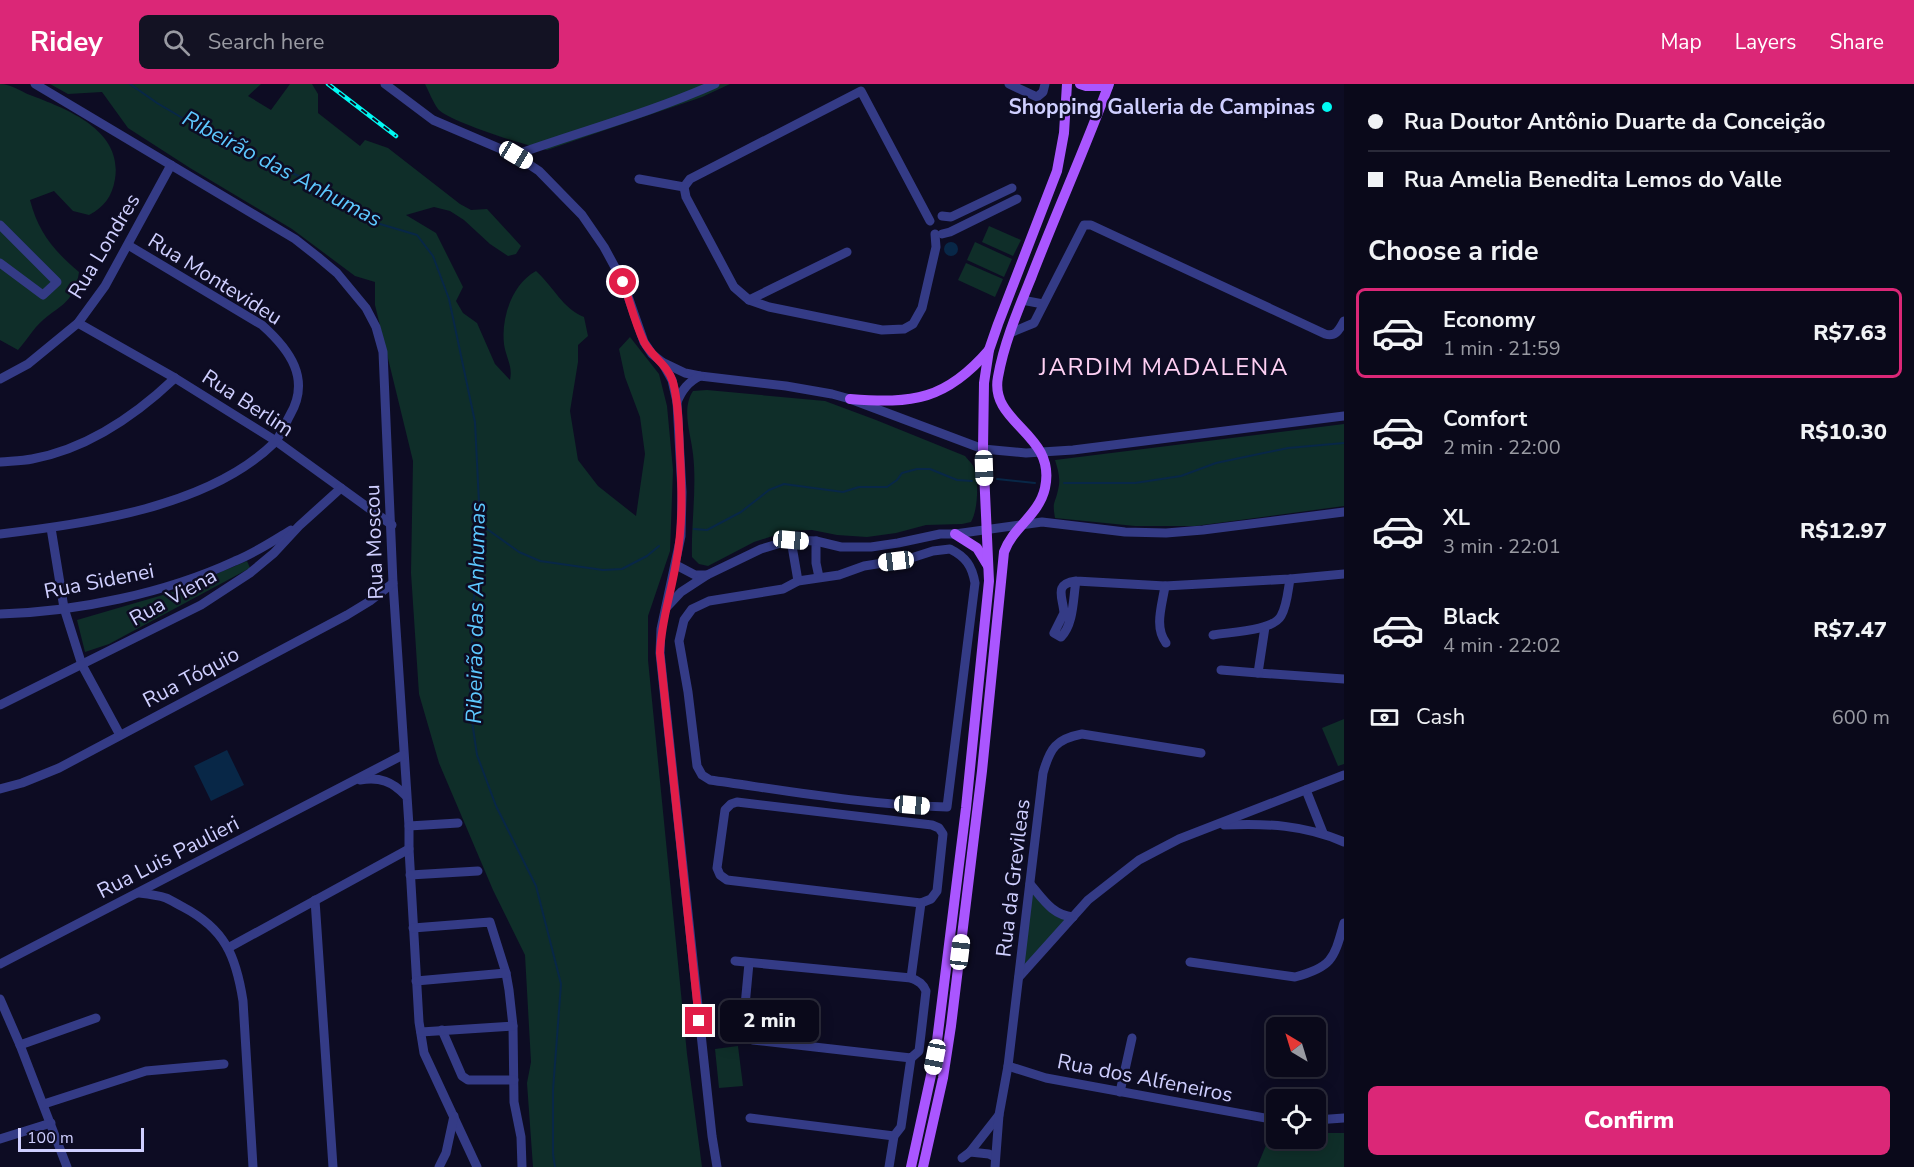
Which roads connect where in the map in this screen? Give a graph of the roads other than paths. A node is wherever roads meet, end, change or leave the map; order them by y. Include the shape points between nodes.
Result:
1 (35, 84) edge
2 (385, 84) edge
3 (715, 84) edge
4 (1009, 84) edge
5 (1046, 84) edge
6 (1067, 84) edge
7 (1080, 84) edge
8 (1109, 85) edge
9 (860, 87) edge
10 (516, 155) junction
11 (171, 165) junction
12 (639, 179) dead end
13 (684, 188) junction
14 (1012, 188) dead end
15 (1017, 199) dead end
16 (942, 216) junction
17 (930, 221) junction
18 (0, 225) edge
19 (938, 234) junction
20 (128, 245) junction
21 (847, 252) dead end
22 (0, 263) edge
23 (749, 300) junction
24 (1022, 300) junction
25 (1043, 304) junction
26 (1344, 321) edge
27 (78, 323) junction
28 (1010, 333) junction
29 (989, 350) junction
30 (662, 362) junction
31 (700, 376) junction
32 (175, 378) junction
33 (0, 379) edge
34 (850, 399) junction
35 (677, 402) junction
36 (1344, 416) edge
37 (276, 441) junction
38 (983, 448) junction
39 (1042, 453) junction
40 (0, 462) edge
41 (341, 488) junction
42 (1344, 512) edge
43 (1024, 523) junction
44 (392, 525) junction
45 (299, 526) junction
46 (51, 528) junction
47 (988, 528) junction
48 (0, 534) edge
49 (955, 534) junction
50 (791, 540) junction
51 (816, 542) junction
52 (267, 544) junction
53 (274, 553) junction
54 (250, 554) junction
55 (676, 565) junction
56 (258, 566) junction
57 (989, 568) junction
58 (1344, 574) edge
59 (707, 575) junction
60 (819, 577) junction
61 (1290, 579) junction
62 (798, 581) junction
63 (1076, 581) junction
64 (393, 584) junction
65 (1165, 586) junction
66 (64, 608) junction
67 (665, 610) junction
68 (0, 614) edge
69 (1265, 627) junction
70 (1213, 635) dead end
71 (1166, 644) dead end
72 (82, 665) junction
73 (1221, 670) dead end
74 (1258, 673) junction
75 (1344, 679) edge
76 (0, 705) edge
77 (120, 735) junction
78 (1201, 753) dead end
79 (403, 755) junction
80 (1344, 775) edge
81 (352, 782) junction
82 (0, 789) edge
83 (1306, 790) junction
84 (406, 797) junction
85 (947, 807) junction
86 (966, 808) junction
87 (458, 823) dead end
88 (409, 826) junction
89 (1212, 826) junction
90 (1323, 833) junction
91 (1344, 842) edge
92 (409, 849) junction
93 (478, 871) dead end
94 (410, 875) junction
95 (1030, 884) junction
96 (138, 893) junction
97 (315, 900) junction
98 (921, 903) junction
99 (1073, 917) junction
100 (1344, 923) edge
101 (413, 928) junction
102 (228, 948) junction
103 (915, 952) junction
104 (926, 953) dead end
105 (735, 961) dead end
106 (1190, 962) dead end
107 (749, 963) junction
108 (0, 964) edge
109 (506, 973) junction
110 (1019, 977) junction
111 (911, 978) junction
112 (417, 981) junction
113 (0, 999) edge
114 (96, 1018) dead end
115 (513, 1026) junction
116 (442, 1030) junction
117 (421, 1032) junction
118 (1131, 1038) dead end
119 (20, 1044) junction
120 (911, 1058) junction
121 (224, 1064) dead end
122 (1008, 1066) junction
123 (514, 1080) junction
124 (1120, 1092) junction
125 (44, 1104) junction
126 (999, 1115) junction
127 (454, 1116) junction
128 (750, 1118) dead end
129 (1266, 1118) edge
130 (1344, 1118) edge
131 (1326, 1119) edge
132 (51, 1123) junction
133 (894, 1136) junction
134 (0, 1139) edge
135 (995, 1162) edge
136 (67, 1167) edge
137 (253, 1167) edge
138 (333, 1167) edge
139 (439, 1167) edge
140 (477, 1167) edge
141 (522, 1167) edge
142 (717, 1167) edge
143 (889, 1167) edge
144 (910, 1167) edge
145 (923, 1167) edge

1 - 11 street, Rua Moscou
2 - 10 street via 433,120
3 - 10 street via 680,100
4 - 5 street via 1037,97
6 - 29 main road via 1057,171
7 - 8 main road
8 - 24 main road
9 - 13 street via 690,179
9 - 17 street
10 - 30 street via 539,171 582,215 623,282 644,342
11 - 20 street, Rua Londres
11 - 44 street, Rua Moscou via 295,239 337,273 366,308 383,351
12 - 13 street
13 - 23 street via 734,287
14 - 16 street via 951,218
15 - 19 street via 950,232
16 - 17 street
16 - 19 street via 948,224
17 - 19 street via 930,229
18 - 22 street via 57,282 43,295
19 - 23 street via 922,308 913,324 904,329 882,330
20 - 27 street, Rua Londres
20 - 37 street, Rua Montevideu via 262,324 288,352 298,378 298,402
21 - 23 street
24 - 25 street
24 - 28 main road
25 - 26 street via 1084,225 1091,225 1325,334 1336,334
25 - 28 street via 1034,323
27 - 32 street, Rua Berlim
27 - 33 street, Rua Londres via 28,364
28 - 39 main road via 997,380 998,393 1010,417 1032,437
29 - 34 main road via 964,376 922,398 890,402
29 - 38 main road
30 - 31 street
30 - 35 street via 672,380
31 - 34 street via 786,386
31 - 35 street via 682,390
32 - 37 street, Rua Berlim
32 - 40 street via 151,401 114,426 75,445 33,459
34 - 38 street
35 - 55 street via 682,492
36 - 39 street
37 - 41 street, Rua Berlim
37 - 46 street via 223,478 178,499 117,517
38 - 39 street
38 - 47 main road
39 - 43 main road via 1046,486 1041,501
41 - 44 street, Rua Berlim
41 - 45 street, Rua Viena
42 - 43 street via 1166,533
43 - 47 street
43 - 145 main road via 1004,552 951,1026
44 - 64 street, Rua Moscou
45 - 52 street, Rua Sidenei
45 - 53 street, Rua Viena
46 - 48 street
46 - 66 street
47 - 49 street
47 - 57 main road
49 - 51 street via 871,547
49 - 57 main road via 977,549
50 - 51 street
50 - 59 street via 761,549
50 - 62 street
51 - 60 street
52 - 53 street
52 - 54 street, Rua Sidenei
53 - 56 street, Rua Viena
54 - 56 street
54 - 66 street, Rua Sidenei via 184,582
55 - 59 street via 694,575
55 - 67 street
56 - 72 street, Rua Viena via 201,605
57 - 86 main road
58 - 61 street
59 - 67 street via 681,592
60 - 62 street
60 - 85 street via 950,549 969,562 975,584
61 - 65 street
61 - 69 street via 1283,615
62 - 85 street via 783,589 702,603 684,621 680,654 696,766 710,780
63 - 63 street via 1070,621 1066,632 1056,636 1056,626 1064,613 1062,586
63 - 65 street
64 - 77 street, Rua Tóquio via 347,615
64 - 79 street, Rua Moscou
65 - 71 street via 1158,627
66 - 68 street, Rua Sidenei
66 - 72 street
67 - 142 street via 660,653
69 - 70 street
69 - 74 street
72 - 76 street, Rua Viena
72 - 77 street
73 - 74 street
74 - 75 street
77 - 82 street, Rua Tóquio via 58,768
78 - 95 street, Rua da Grevileas via 1082,734 1056,745 1043,773
79 - 81 street, Rua Luis Paulieri
79 - 84 street, Rua Moscou
80 - 83 street
81 - 84 street, Rua Luis Paulieri via 372,778 388,781
81 - 96 street, Rua Luis Paulieri
83 - 89 street
83 - 90 street
84 - 88 street, Rua Moscou
85 - 86 street
86 - 144 main road via 935,1057
87 - 88 street
88 - 92 street, Rua Moscou
89 - 90 street via 1290,826
89 - 99 street via 1139,860 1088,900
90 - 91 street
92 - 94 street, Rua Moscou
92 - 97 street
93 - 94 street
94 - 101 street, Rua Moscou
95 - 99 street via 1049,908
95 - 110 street, Rua da Grevileas
96 - 102 street via 166,898 196,914 216,930
96 - 108 street, Rua Luis Paulieri
97 - 102 street
97 - 138 street
98 - 98 street via 727,880 717,868 725,810 738,802 939,828 943,834 937,891
98 - 103 street
99 - 110 street
100 - 106 street via 1330,960 1295,977
101 - 109 street via 490,922
101 - 112 street, Rua Moscou
102 - 137 street via 243,1001
103 - 104 street
103 - 111 street
105 - 107 street
107 - 111 street
107 - 120 street via 742,1027 753,1040
109 - 112 street
109 - 115 street
110 - 122 street, Rua da Grevileas
111 - 120 street via 918,980 926,991 918,1051
112 - 117 street, Rua Moscou
113 - 119 street
114 - 119 street
115 - 116 street
115 - 123 street
116 - 117 street
116 - 123 street via 462,1076 468,1080
117 - 127 street, Rua Moscou via 424,1053
118 - 124 street
119 - 125 street
120 - 133 street via 901,1127
121 - 125 street via 146,1071
122 - 124 street, Rua dos Alfeneiros via 1046,1078
122 - 126 street, Rua da Grevileas
123 - 141 street
124 - 129 street, Rua dos Alfeneiros
125 - 132 street
126 - 135 street, Rua da Grevileas
126 - 135 street via 966,1155 981,1152
127 - 139 street
127 - 140 street, Rua Moscou
128 - 133 street
130 - 131 street
132 - 134 street
132 - 136 street
133 - 143 street

